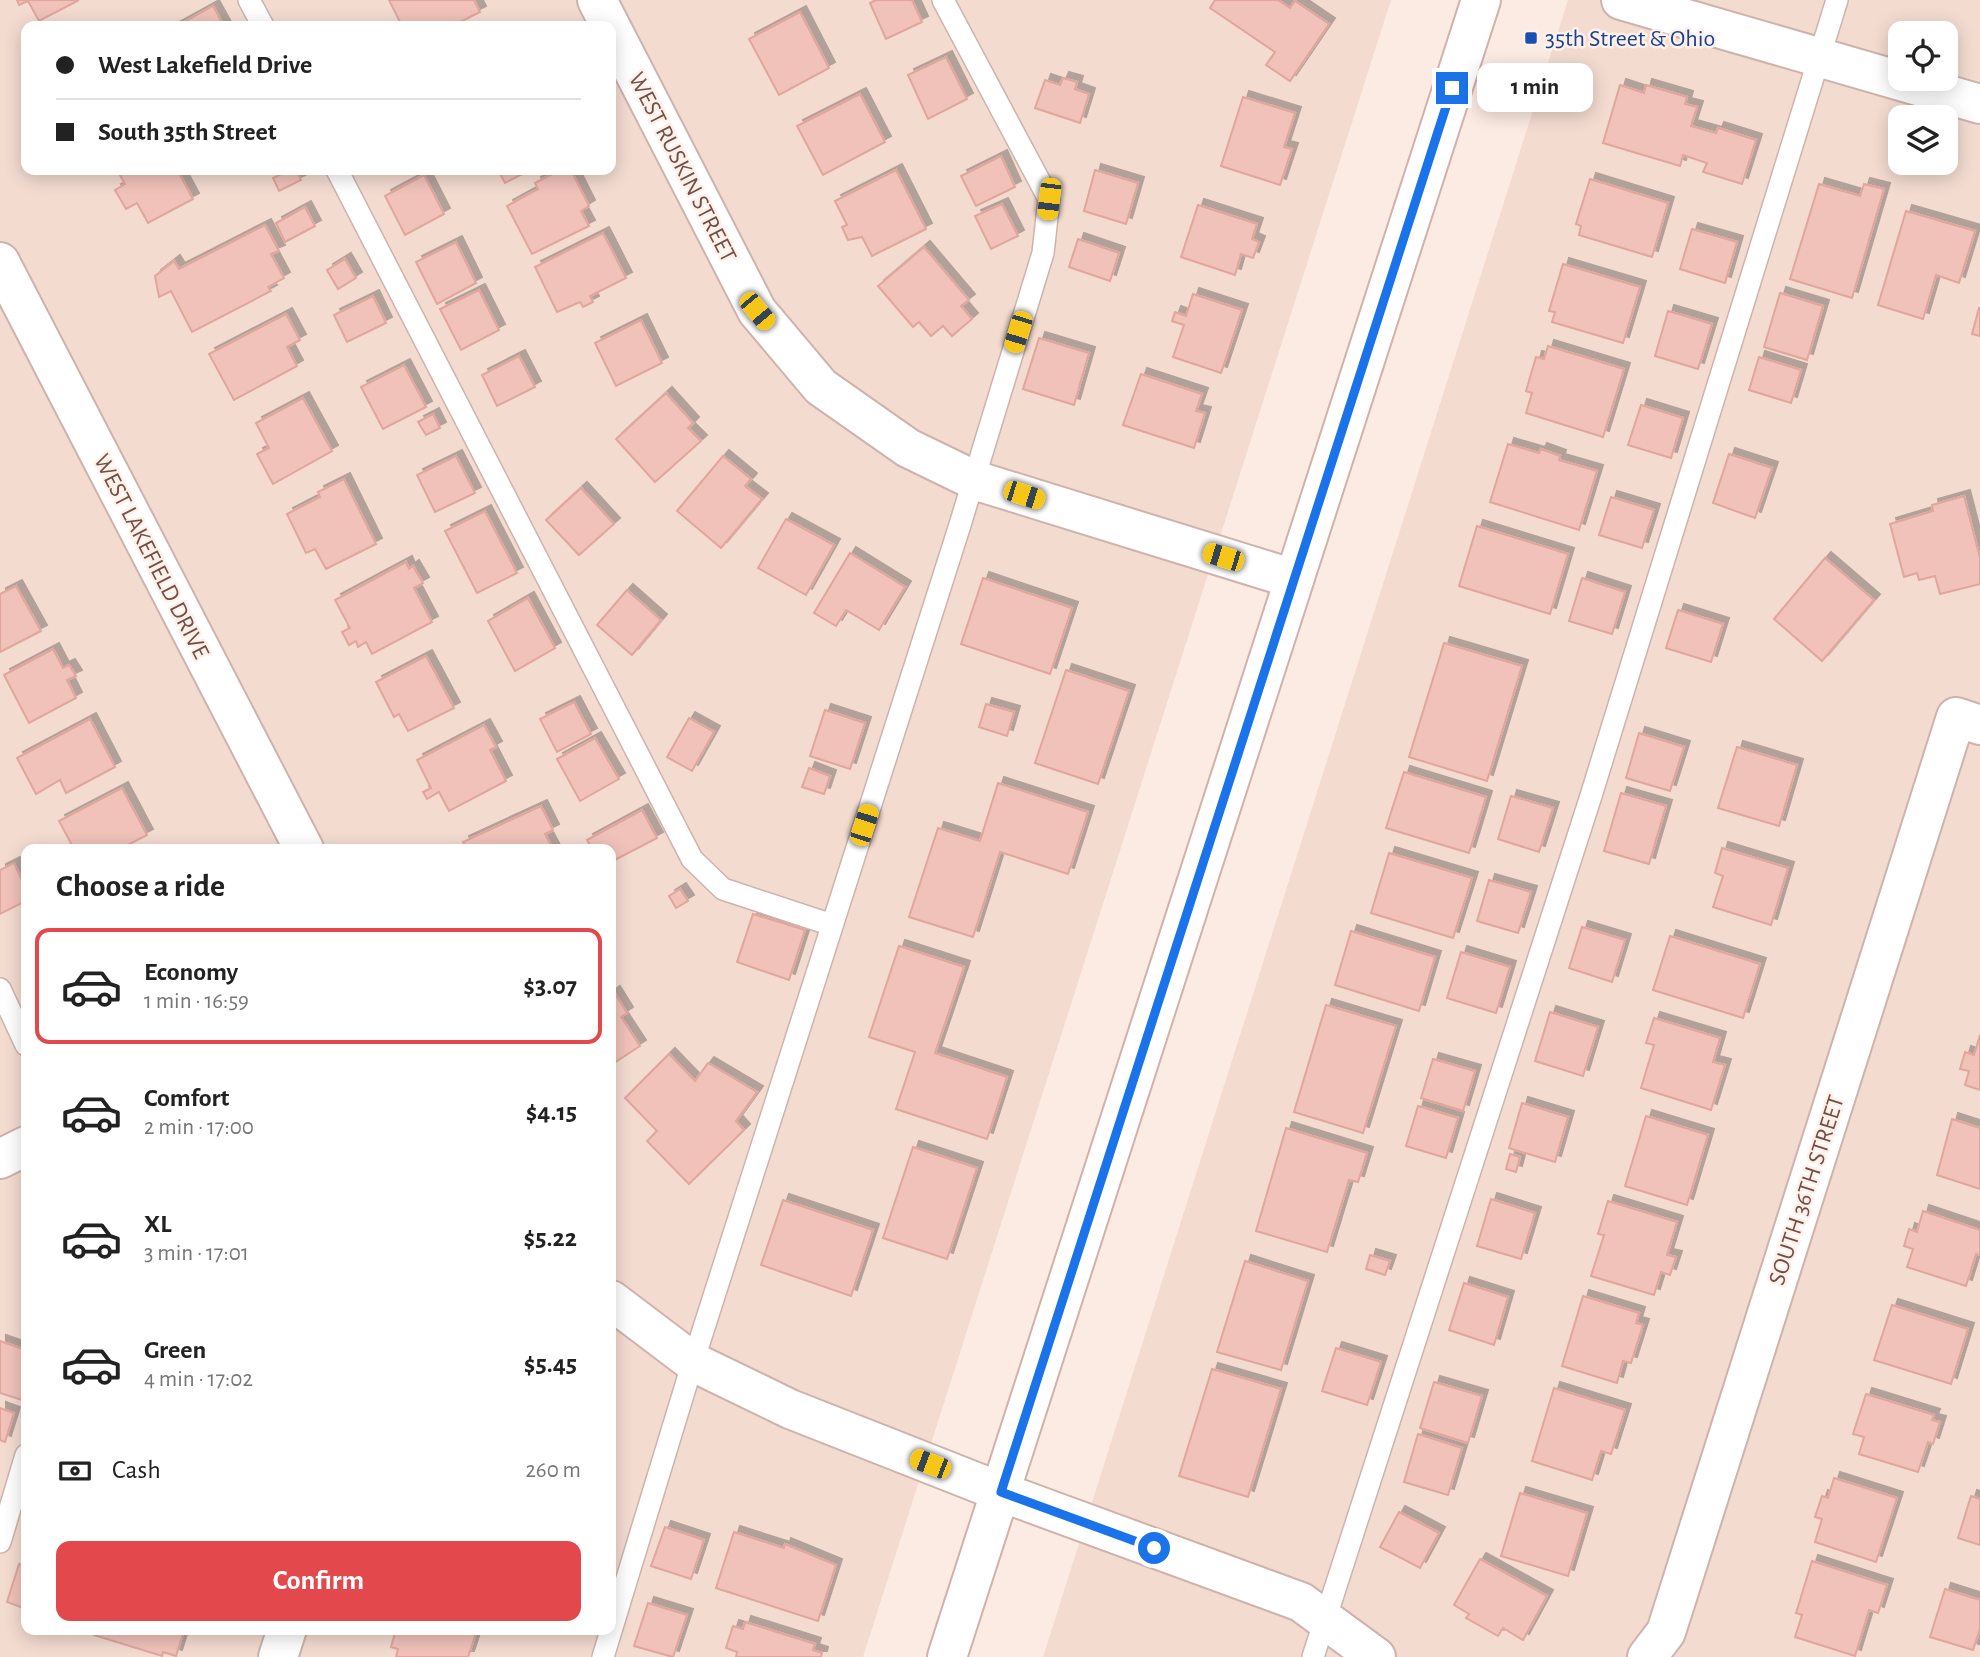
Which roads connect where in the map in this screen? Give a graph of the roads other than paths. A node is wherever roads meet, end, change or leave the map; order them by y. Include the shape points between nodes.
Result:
1 (249, 0) edge
2 (597, 0) edge
3 (943, 0) edge
4 (1481, 0) edge
5 (1620, 0) edge
6 (1837, 0) edge
7 (260, 21) edge
8 (608, 21) edge
9 (616, 37) edge
10 (1819, 58) junction
11 (1980, 104) edge
12 (340, 175) edge
13 (0, 262) edge
14 (974, 480) junction
15 (1294, 579) junction
16 (1968, 721) edge
17 (301, 844) edge
18 (832, 925) junction
19 (0, 989) edge
20 (21, 1034) edge
21 (21, 1148) edge
22 (0, 1159) edge
23 (616, 1304) edge
24 (693, 1362) junction
25 (21, 1472) edge
26 (1001, 1492) junction
27 (0, 1542) edge
28 (616, 1614) edge
29 (1326, 1619) junction
30 (285, 1635) edge
31 (610, 1635) edge
32 (278, 1657) edge
33 (603, 1657) edge
34 (947, 1657) edge
35 (1313, 1657) edge
36 (1376, 1657) edge
37 (1647, 1657) edge

1 - 7 lane
2 - 8 street, WEST RUSKIN STREET
3 - 14 lane via 1049,199 1043,253
4 - 15 street
5 - 10 street
6 - 10 lane
9 - 14 street, WEST RUSKIN STREET via 757,311 821,387 908,448
10 - 11 street
10 - 29 lane via 1590,799
12 - 18 lane via 692,859 723,889
13 - 17 street, WEST LAKEFIELD DRIVE
14 - 15 street, WEST RUSKIN STREET
14 - 18 lane
15 - 26 street
16 - 37 street, SOUTH 36TH STREET via 1666,1632
18 - 24 lane
19 - 20 lane
21 - 22 street
23 - 24 street
24 - 26 street via 790,1409
24 - 28 lane
25 - 27 lane
26 - 29 street via 1301,1602
26 - 34 street
29 - 35 lane
29 - 36 street
30 - 32 street
31 - 33 lane

